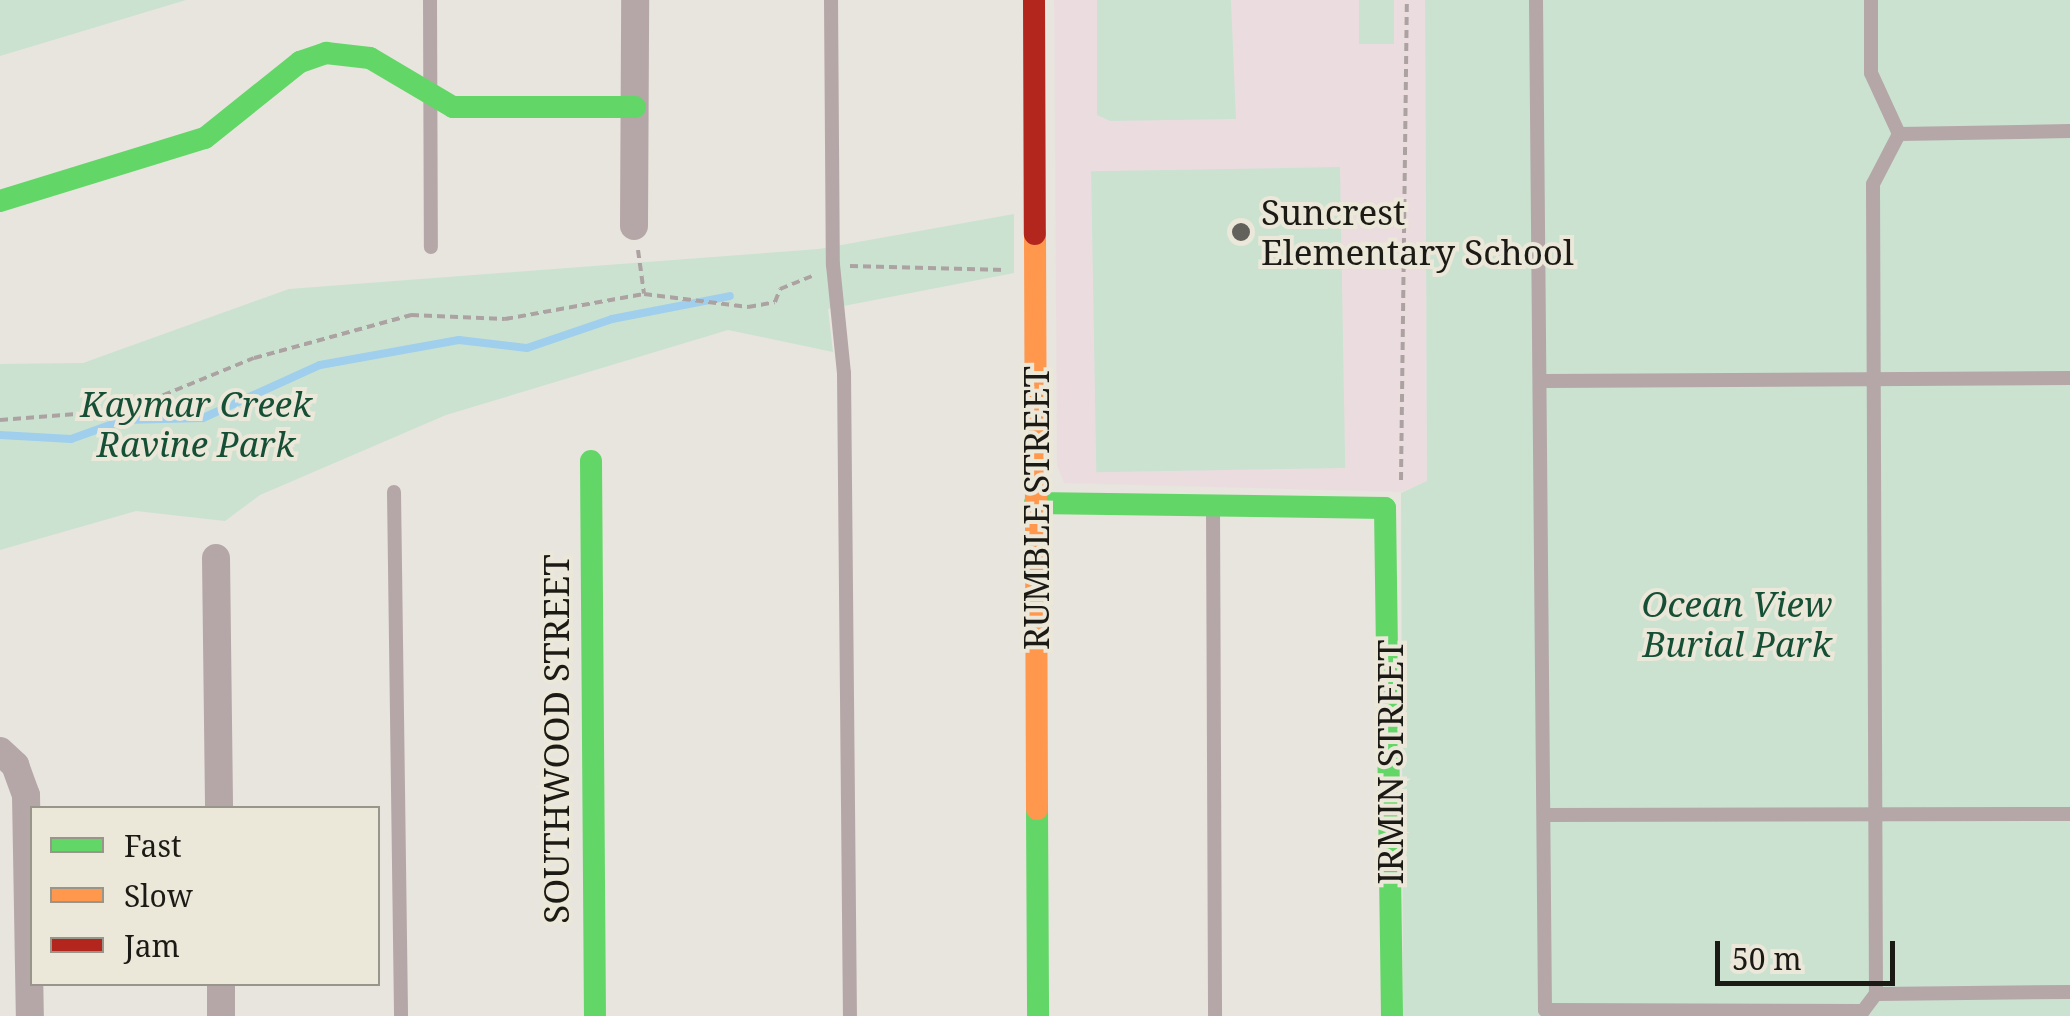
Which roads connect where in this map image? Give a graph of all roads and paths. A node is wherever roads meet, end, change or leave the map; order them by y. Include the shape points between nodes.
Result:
1 (430, 0) edge
2 (635, 0) edge
3 (831, 0) edge
4 (1034, 0) edge
5 (1407, 0) edge
6 (1536, 0) edge
7 (1871, 0) edge
8 (431, 97) junction
9 (635, 107) junction
10 (2070, 131) edge
11 (1899, 134) junction
12 (0, 201) edge
13 (634, 226) joint
14 (431, 248) dead end
15 (833, 265) junction
16 (1035, 270) junction
17 (644, 294) junction
18 (1873, 378) junction
19 (2070, 378) edge
20 (1544, 380) junction
21 (0, 420) edge
22 (592, 461) dead end
23 (394, 492) dead end
24 (1035, 503) junction
25 (1212, 503) junction
26 (1384, 508) junction
27 (216, 558) dead end
28 (0, 751) edge
29 (219, 806) edge
30 (1872, 813) junction
31 (2070, 814) edge
32 (1544, 815) junction
33 (220, 986) edge
34 (2070, 992) edge
35 (1876, 994) junction
36 (30, 1016) edge
37 (221, 1016) edge
38 (400, 1016) edge
39 (595, 1016) edge
40 (850, 1016) edge
41 (1038, 1016) edge
42 (1215, 1016) edge
43 (1392, 1016) edge

1 - 8 lane
2 - 9 street
3 - 15 lane
4 - 16 street, RUMBLE STREET
5 - 26 path via 1402,465 1400,486
6 - 20 lane
7 - 11 lane via 1871,73
8 - 9 street via 462,108
8 - 12 street via 370,58 326,52 300,62 205,138
8 - 14 lane
9 - 13 street
10 - 11 lane
11 - 18 lane via 1873,184
13 - 17 path
15 - 16 path
15 - 17 path via 780,289 775,302 748,306
15 - 40 lane via 844,373
16 - 24 street, RUMBLE STREET
17 - 21 path via 505,319 410,315 254,358 127,410
18 - 19 lane
18 - 20 lane
18 - 30 lane
20 - 32 lane
22 - 39 street, SOUTHWOOD STREET
23 - 38 lane
24 - 25 street
24 - 41 street, RUMBLE STREET
25 - 26 street
25 - 42 lane
26 - 43 street, IRMIN STREET
27 - 29 street
28 - 36 street via 15,765 26,794
30 - 31 lane
30 - 32 lane
30 - 35 lane
32 - 35 lane via 1544,1010 1863,1011
33 - 37 street
34 - 35 lane

